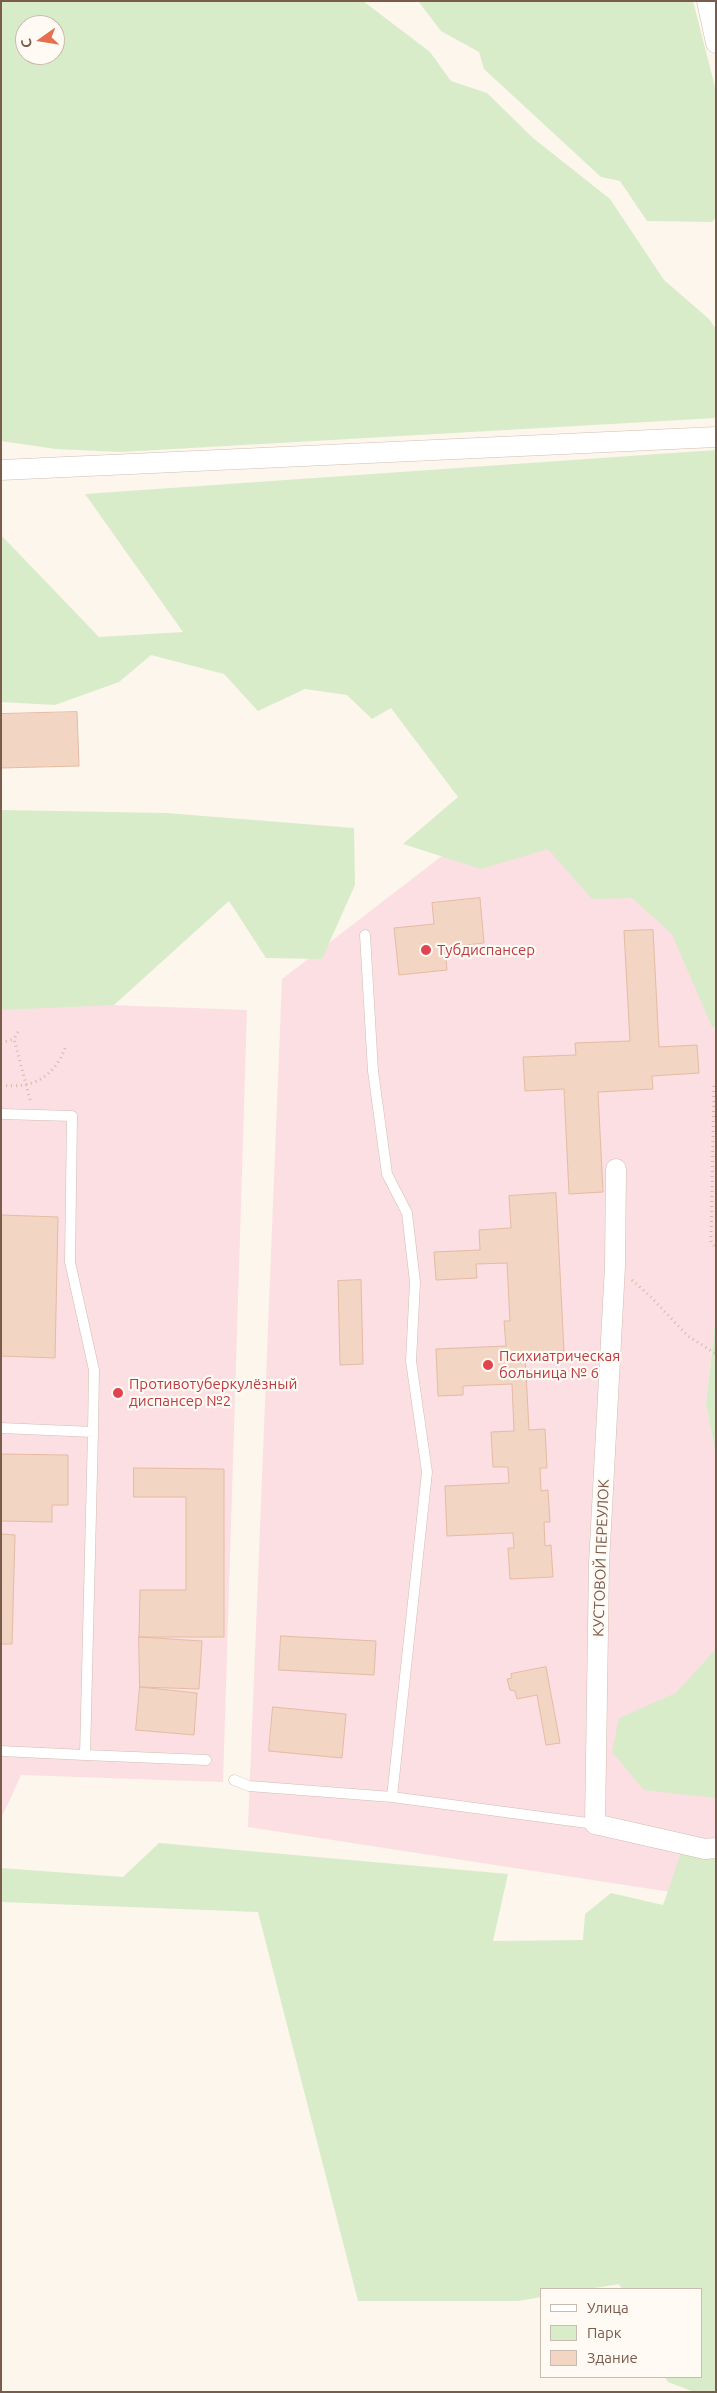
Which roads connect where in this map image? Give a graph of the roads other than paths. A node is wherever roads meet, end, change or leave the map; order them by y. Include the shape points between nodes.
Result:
1 (707, 1) edge
2 (716, 43) edge
3 (716, 437) edge
4 (1, 470) edge
5 (365, 935) dead end
6 (1, 1114) edge
7 (616, 1169) dead end
8 (1, 1428) edge
9 (93, 1432) junction
10 (1, 1751) edge
11 (84, 1754) junction
12 (206, 1760) dead end
13 (234, 1780) dead end
14 (392, 1797) junction
15 (594, 1824) junction
16 (716, 1848) edge

1 - 2 street
3 - 4 street
5 - 14 lane via 373,1071 387,1174 407,1213 415,1282 411,1361 427,1472
6 - 9 lane via 72,1116 70,1262 94,1370
7 - 15 street, КУСТОВОЙ ПЕРЕУЛОК via 615,1266 598,1564
8 - 9 lane
9 - 11 lane
10 - 11 lane
11 - 12 lane
13 - 14 lane via 250,1786
14 - 15 lane
15 - 16 street via 705,1850

